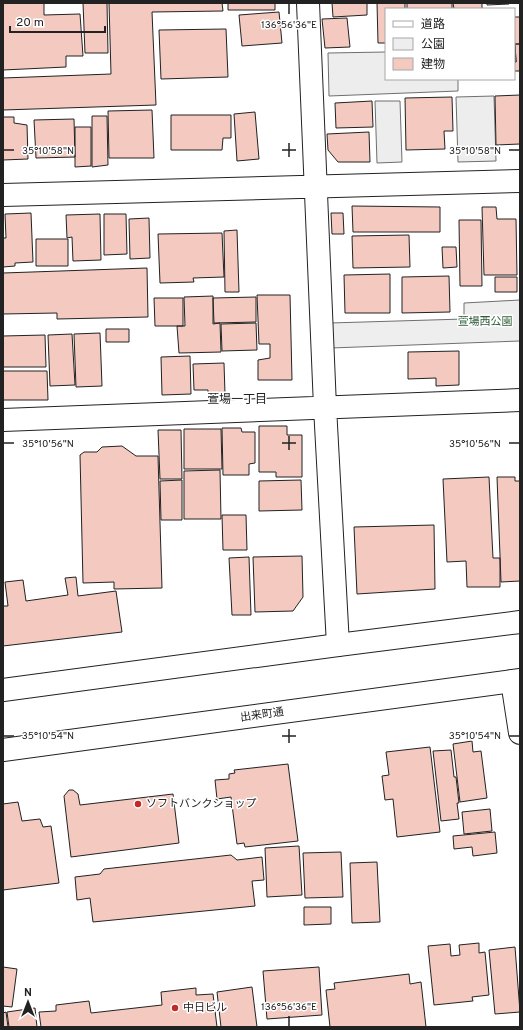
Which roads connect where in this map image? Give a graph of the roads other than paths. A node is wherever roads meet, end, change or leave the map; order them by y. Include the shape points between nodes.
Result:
1 (308, 3) edge
2 (520, 181) edge
3 (316, 187) junction
4 (3, 195) edge
5 (520, 400) edge
6 (325, 408) junction
7 (3, 420) edge
8 (520, 622) edge
9 (338, 644) junction
10 (516, 681) edge
11 (3, 690) edge
12 (520, 733) edge
13 (3, 750) edge

1 - 3 street
2 - 3 street
3 - 4 street
3 - 6 street
5 - 6 street
6 - 7 street
6 - 9 street
8 - 9 street
9 - 11 street
10 - 12 street
10 - 13 street, 出来町通

